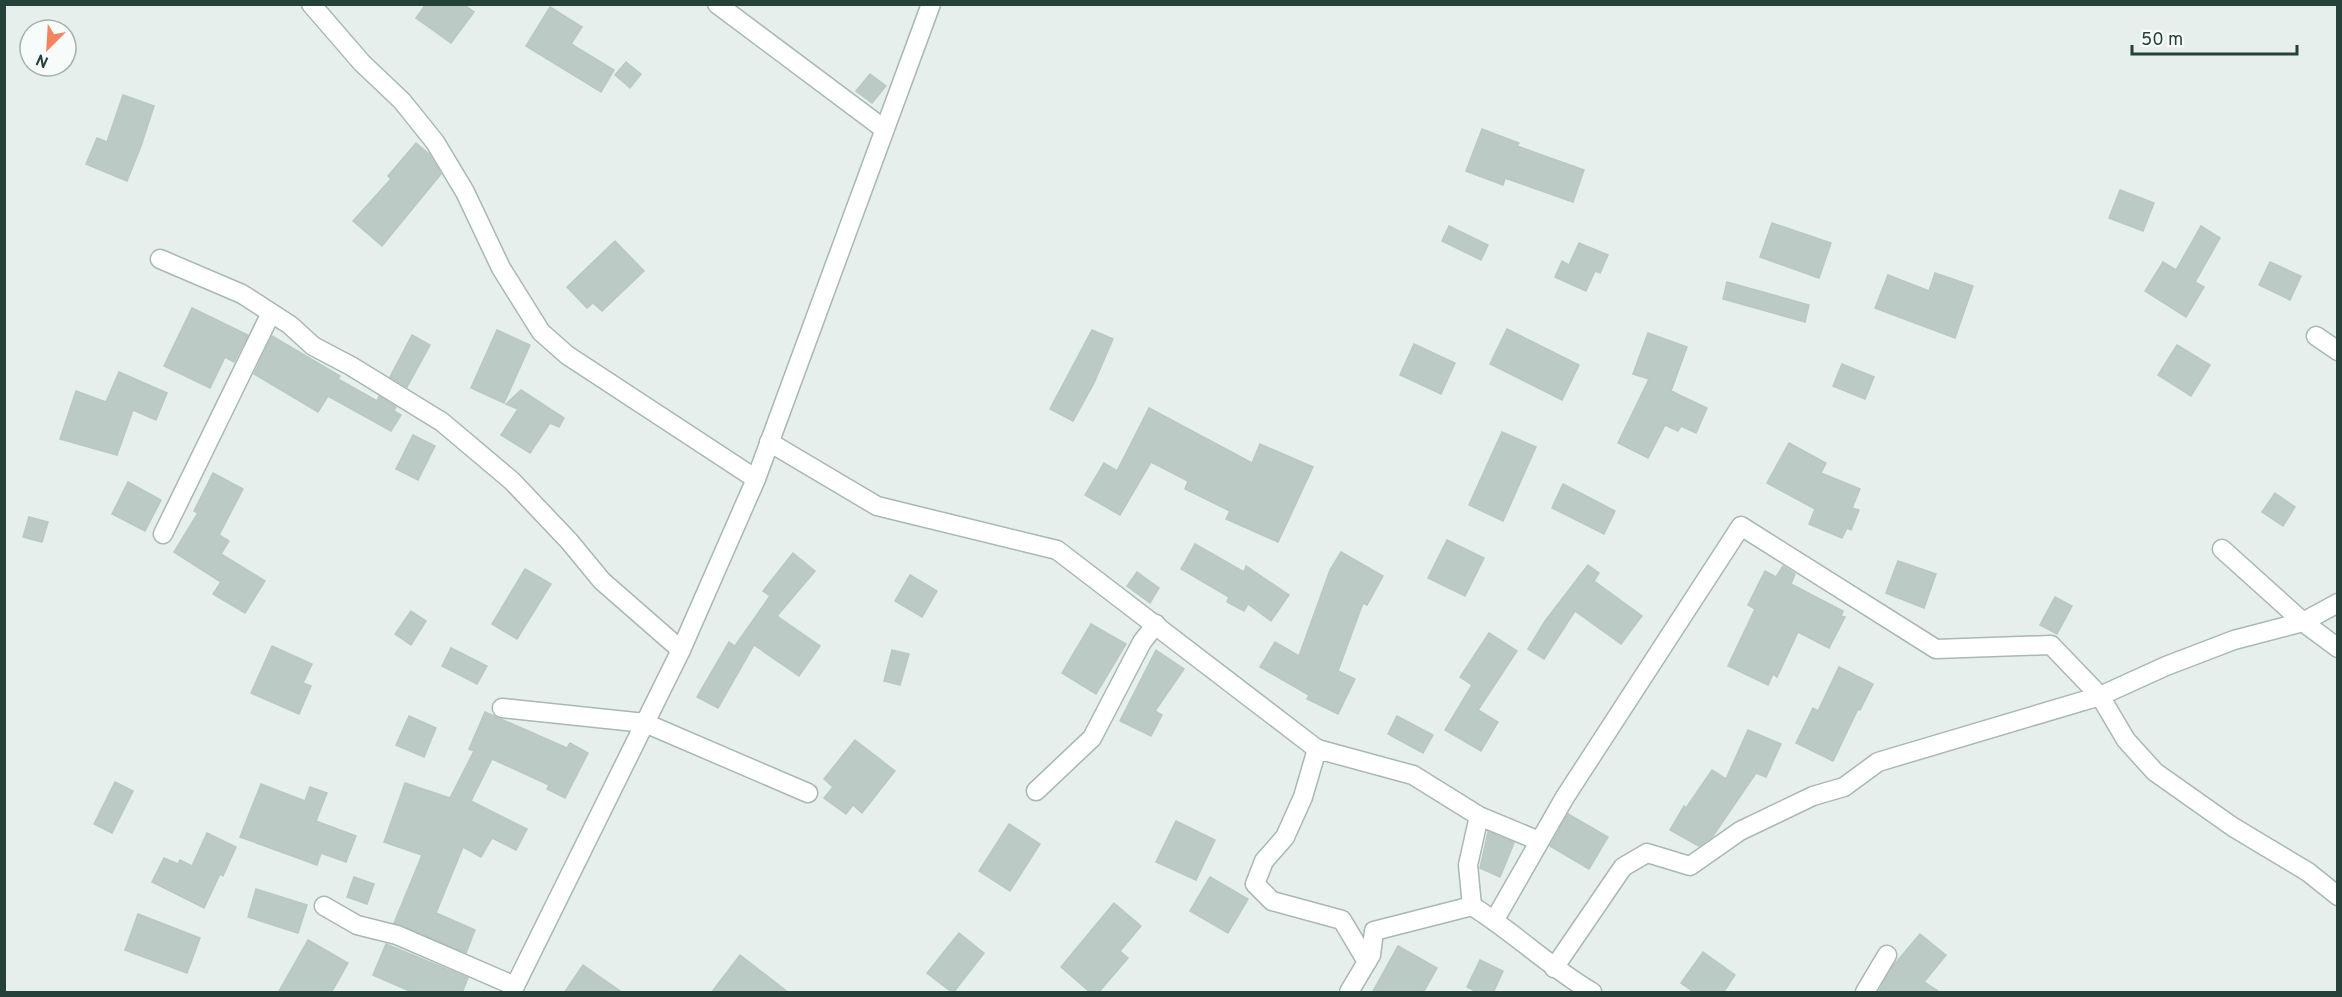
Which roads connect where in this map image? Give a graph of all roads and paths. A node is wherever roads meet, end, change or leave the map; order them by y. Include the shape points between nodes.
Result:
1 (311, 4) edge
2 (717, 4) edge
3 (931, 4) edge
4 (884, 129) junction
5 (160, 260) dead end
6 (271, 313) junction
7 (2316, 336) dead end
8 (2337, 351) edge
9 (769, 442) junction
10 (756, 479) junction
11 (163, 534) dead end
12 (2222, 549) dead end
13 (2337, 603) edge
14 (2303, 622) junction
15 (1156, 624) junction
16 (2337, 648) edge
17 (681, 650) junction
18 (2100, 696) junction
19 (502, 708) dead end
20 (645, 723) junction
21 (1317, 748) junction
22 (1036, 790) dead end
23 (808, 793) dead end
24 (1479, 816) junction
25 (1539, 841) junction
26 (2337, 896) edge
27 (324, 906) dead end
28 (1472, 906) junction
29 (1494, 921) junction
30 (1887, 955) dead end
31 (1367, 962) junction
32 (1554, 968) junction
33 (513, 989) edge
34 (1349, 993) edge
35 (1592, 993) edge
36 (1865, 993) edge

1 - 10 street via 435,142 465,192 501,268 541,332 567,355
2 - 4 street
3 - 4 street
4 - 9 street
5 - 6 street via 242,294
6 - 11 street
6 - 17 street via 312,346 442,422 512,481 602,581
7 - 8 street
9 - 10 street
9 - 15 street via 877,506 1057,550
10 - 17 street
12 - 14 street
13 - 14 street
14 - 16 street
14 - 18 street via 2234,640
15 - 21 street
15 - 22 street via 1142,642 1092,738
17 - 20 street
18 - 25 street via 2051,645 1936,649 1742,526
18 - 26 street via 2126,740 2155,772 2308,872
18 - 32 street via 1878,762 1844,787 1813,796 1740,831 1690,866 1647,853 1623,867
19 - 20 street
20 - 23 street
20 - 33 street
21 - 24 street via 1413,775
21 - 31 street via 1303,797 1285,837 1264,861 1255,885 1272,901 1342,920
24 - 25 street
24 - 28 street via 1468,865
25 - 29 street
27 - 33 street via 357,925 397,935
28 - 29 street
28 - 31 street via 1374,932
29 - 32 street
30 - 36 street
31 - 34 street
32 - 35 street

